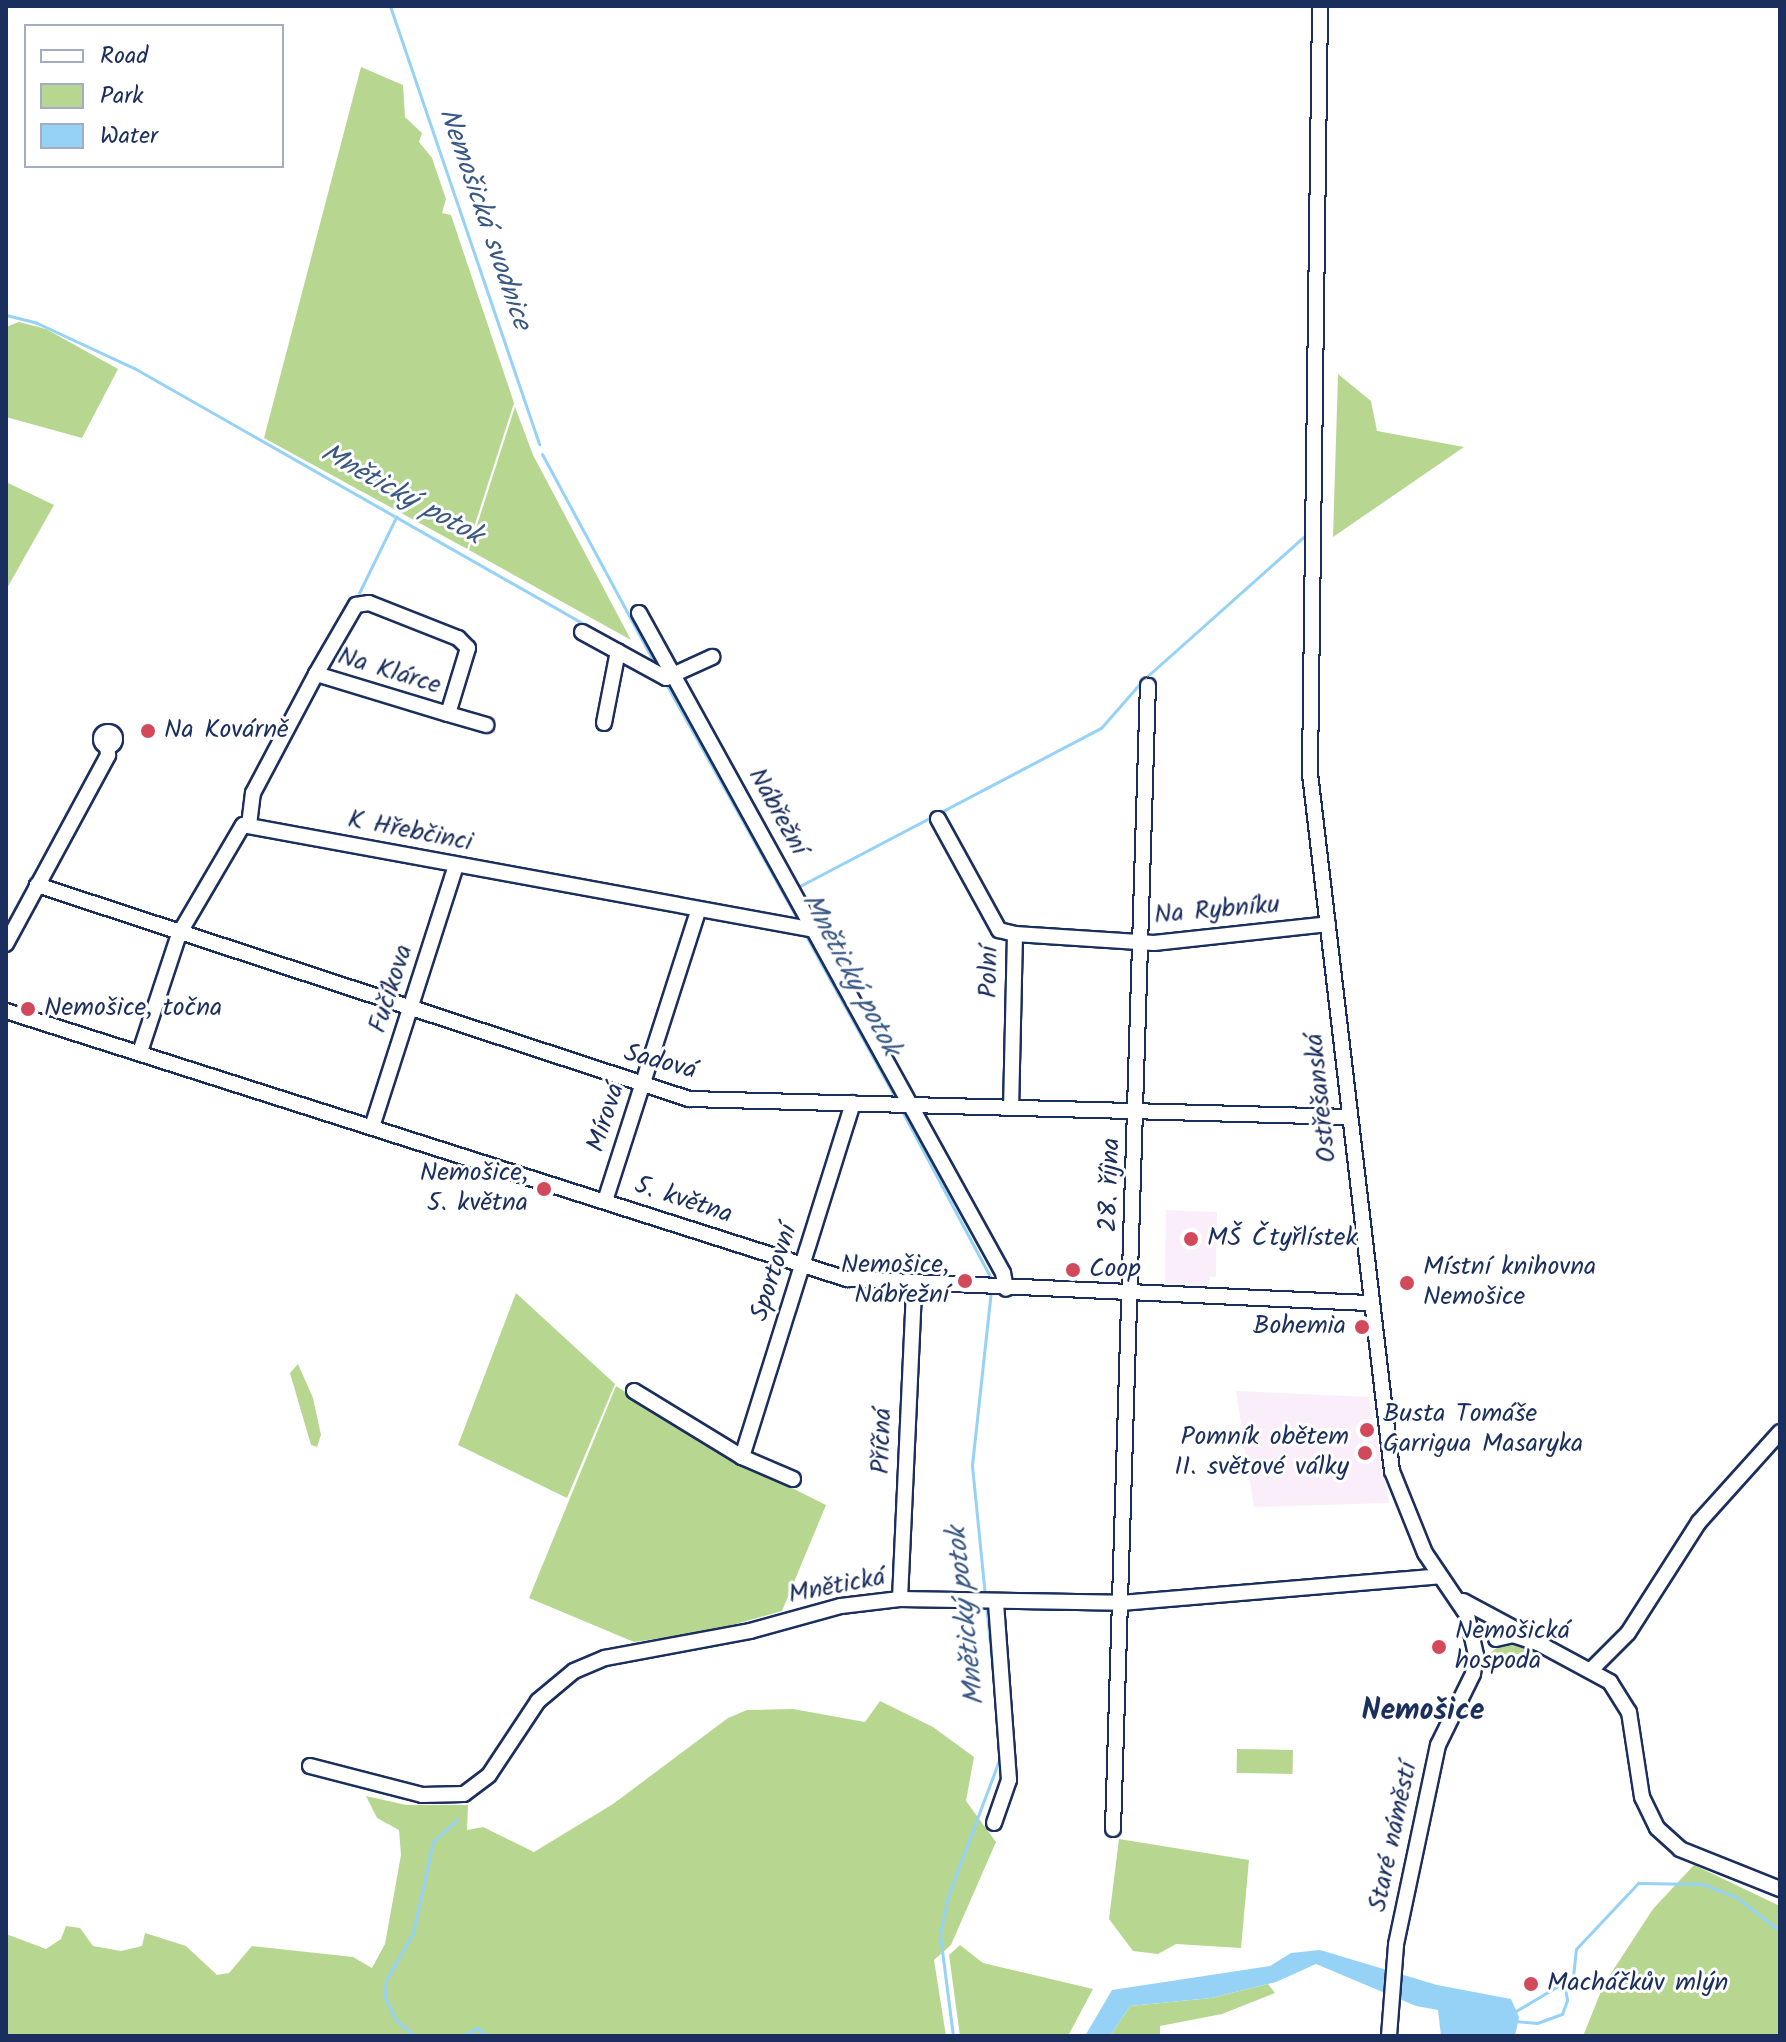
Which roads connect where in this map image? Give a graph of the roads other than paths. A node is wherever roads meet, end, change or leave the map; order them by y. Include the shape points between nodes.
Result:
1 (1320, 6) edge
2 (639, 613) dead end
3 (582, 632) dead end
4 (618, 651) junction
5 (712, 657) dead end
6 (316, 674) junction
7 (673, 676) junction
8 (1148, 686) dead end
9 (448, 714) junction
10 (604, 723) dead end
11 (486, 725) dead end
12 (114, 737) dead end
13 (938, 819) dead end
14 (249, 825) junction
15 (456, 865) junction
16 (37, 885) junction
17 (698, 912) junction
18 (1328, 924) junction
19 (808, 931) junction
20 (179, 934) junction
21 (1015, 934) junction
22 (1142, 941) junction
23 (6, 944) edge
24 (411, 1009) junction
25 (6, 1011) edge
26 (140, 1052) junction
27 (643, 1085) junction
28 (853, 1103) junction
29 (902, 1105) junction
30 (1011, 1108) junction
31 (1137, 1111) junction
32 (1349, 1117) junction
33 (372, 1127) junction
34 (605, 1201) junction
35 (803, 1265) junction
36 (914, 1285) junction
37 (1004, 1288) junction
38 (1131, 1294) junction
39 (1368, 1303) junction
40 (634, 1391) dead end
41 (1780, 1432) edge
42 (742, 1457) junction
43 (793, 1479) dead end
44 (1444, 1580) junction
45 (900, 1599) junction
46 (996, 1601) junction
47 (1121, 1603) junction
48 (1490, 1617) junction
49 (1470, 1635) junction
50 (1495, 1640) junction
51 (1538, 1643) junction
52 (1591, 1670) junction
53 (1465, 1689) junction
54 (310, 1766) dead end
55 (994, 1823) dead end
56 (1113, 1829) dead end
57 (1780, 1889) edge
58 (1389, 2036) edge

1 - 18 street, Ostřešanská via 1309,754
2 - 7 street, Nábřežní
3 - 4 street
4 - 7 street
4 - 10 street
5 - 7 street
6 - 9 street, Na Klárce
6 - 9 street, Na Klárce via 353,608 369,603 466,642 468,655
6 - 14 street, Na Klárce via 253,793
7 - 19 street, Nábřežní via 792,890
8 - 22 street, 28. října
9 - 11 street, Na Klárce
12 - 16 street
13 - 21 street, Polní via 999,930
14 - 15 street, K Hřebčinci
14 - 20 street via 235,830
15 - 17 street, K Hřebčinci
15 - 24 street, Fučíkova
16 - 20 street, Sadová
16 - 23 street
17 - 19 street, K Hřebčinci
17 - 27 street, Mírová
18 - 22 street, Na Rybníku
18 - 32 street, Ostřešanská
19 - 29 street, Nábřežní
20 - 24 street, Sadová
20 - 26 street
21 - 22 street, Na Rybníku
21 - 30 street, Polní
22 - 31 street, 28. října
24 - 27 street, Sadová
24 - 33 street, Fučíkova
25 - 26 street, 5. května
26 - 33 street, 5. května
27 - 28 street, Sadová via 689,1099
27 - 34 street, Mírová
28 - 29 street, Sadová
28 - 35 street, Sportovní
29 - 30 street, Sadová
29 - 37 street, Nábřežní via 1003,1273
30 - 31 street, Sadová
31 - 32 street, Sadová
31 - 38 street, 28. října
32 - 39 street, Ostřešanská
33 - 34 street, 5. května
34 - 35 street, 5. května
35 - 36 street, 5. května via 847,1279
35 - 42 street, Sportovní
36 - 37 street, 5. května
36 - 45 street, Příčná
37 - 38 street, 5. května
38 - 39 street, 5. května
38 - 47 street, 28. října
39 - 44 street, Ostřešanská via 1395,1483 1420,1543
40 - 42 street
41 - 52 street via 1699,1522 1628,1633
42 - 43 street
44 - 47 street, Mnětická
44 - 48 street via 1473,1610
44 - 49 street, Staré náměstí via 1467,1615
45 - 46 street, Mnětická
45 - 54 street, Mnětická via 841,1606 750,1631 591,1662 549,1689 489,1775 464,1794 422,1795
46 - 47 street, Mnětická
46 - 55 street via 1009,1780
47 - 56 street, 28. října
48 - 49 street via 1474,1619
48 - 50 street
48 - 51 street
49 - 50 street via 1484,1645
49 - 53 street, Staré náměstí via 1474,1671
50 - 51 street via 1513,1635
50 - 53 street, Staré náměstí
51 - 52 street
52 - 57 street via 1625,1703 1642,1797 1657,1828 1680,1849
53 - 58 street, Staré náměstí via 1438,1745 1395,1954

